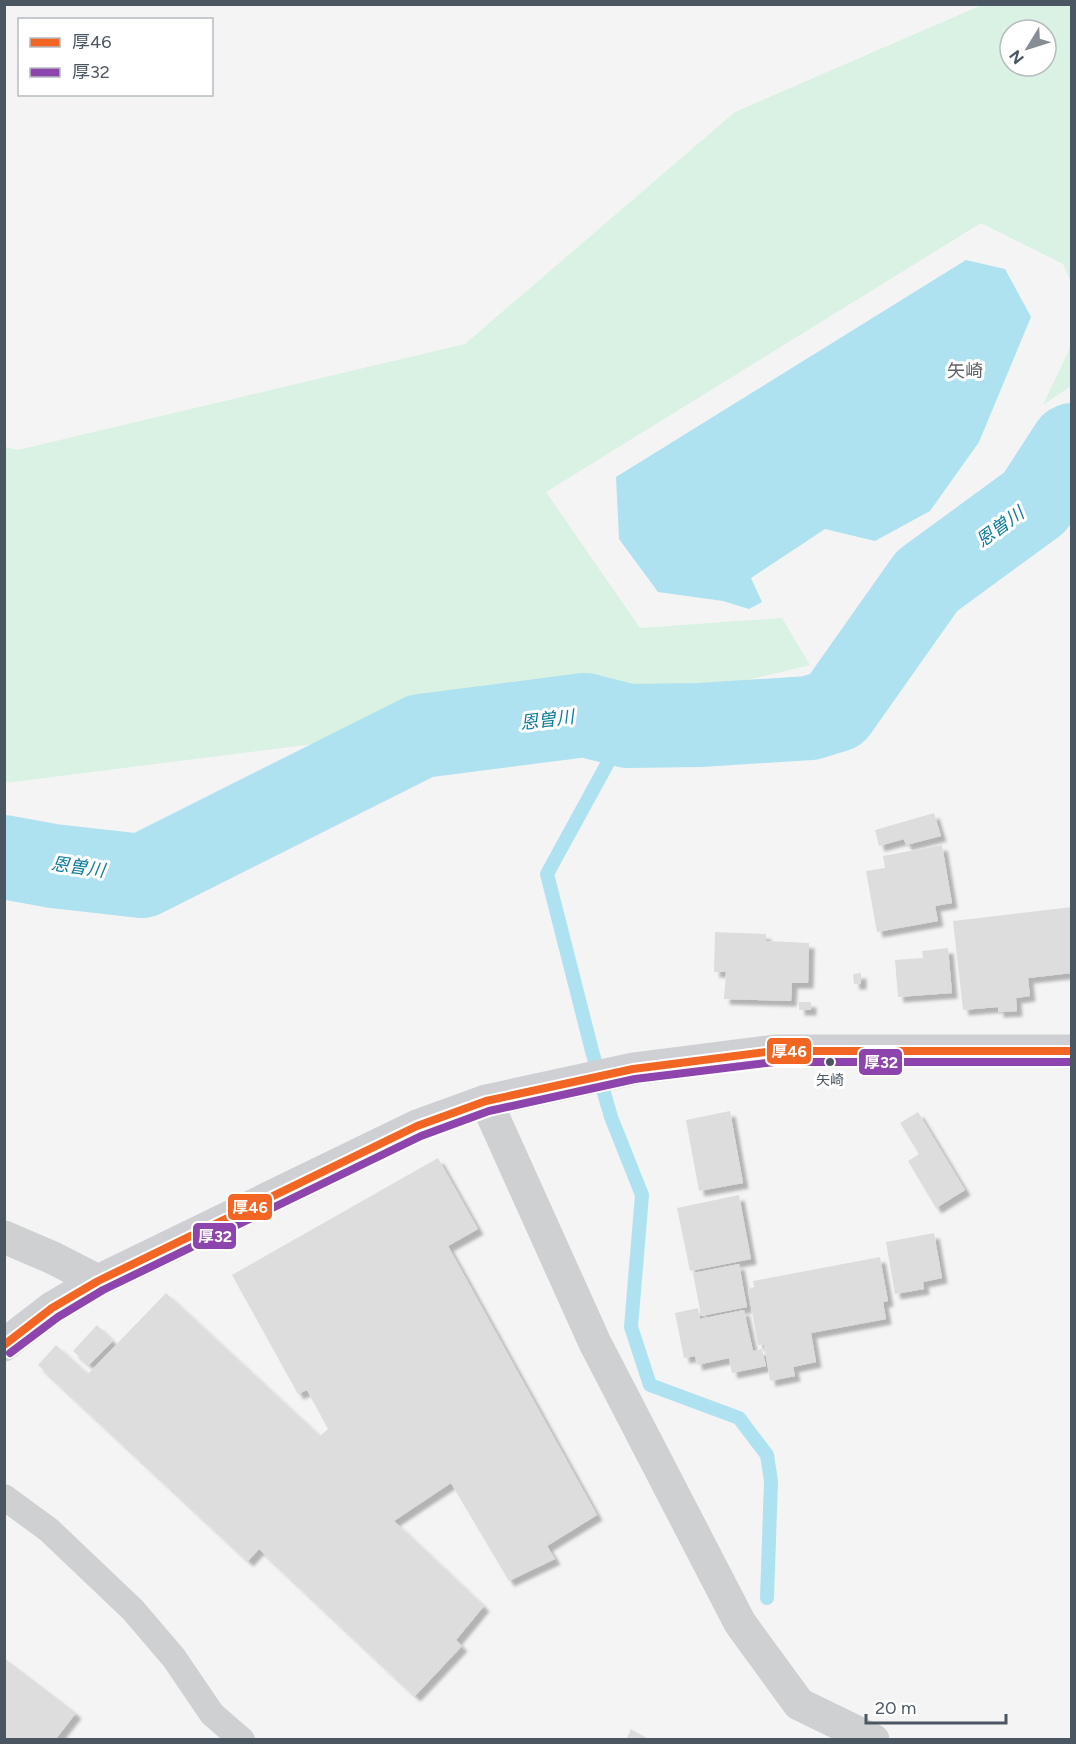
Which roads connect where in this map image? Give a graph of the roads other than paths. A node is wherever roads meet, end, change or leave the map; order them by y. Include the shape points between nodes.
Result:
1 (1071, 1051) edge
2 (486, 1101) junction
3 (4, 1237) edge
4 (98, 1281) junction
5 (4, 1345) edge
6 (4, 1497) edge
7 (242, 1740) edge
8 (873, 1740) edge

1 - 2 street via 774,1051 633,1069
2 - 4 street via 417,1126
2 - 8 street via 595,1342 740,1623 799,1704
3 - 4 street
4 - 5 street via 52,1308
6 - 7 lane via 49,1530 133,1610 174,1658 212,1714

